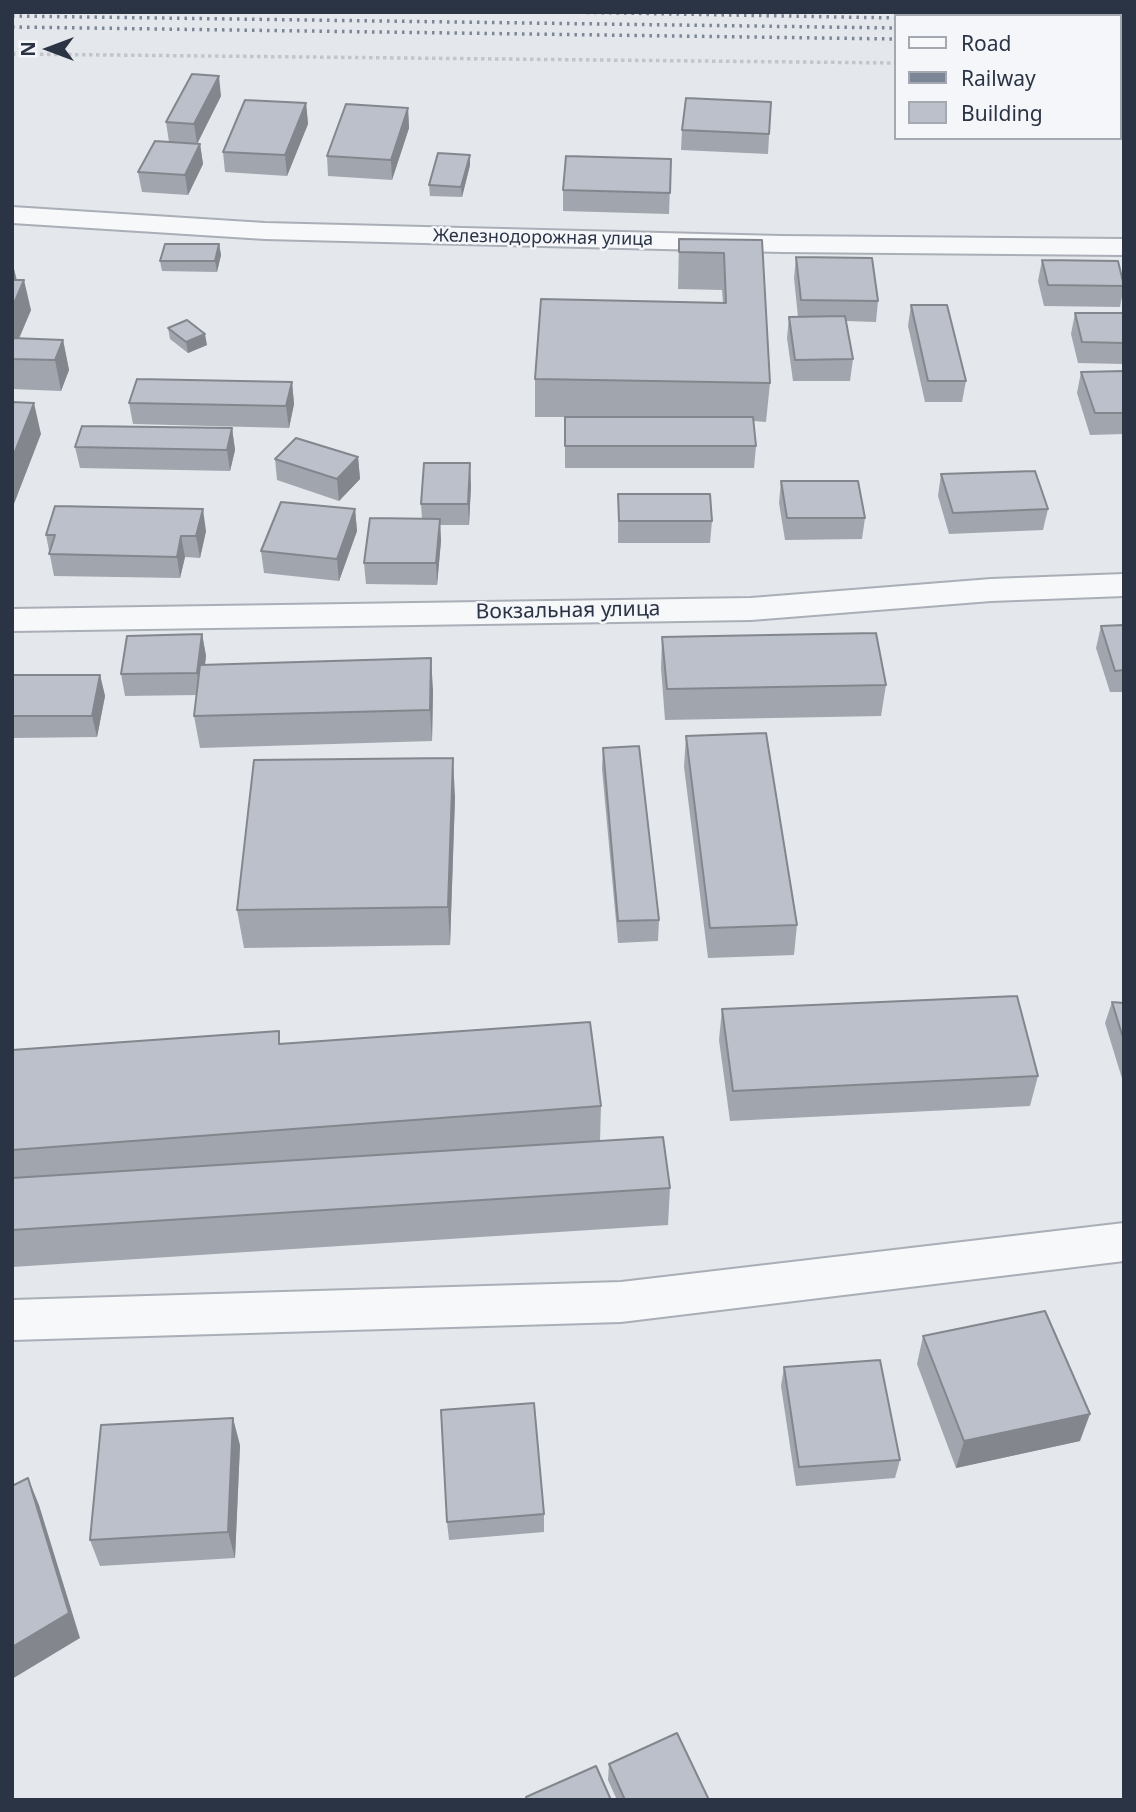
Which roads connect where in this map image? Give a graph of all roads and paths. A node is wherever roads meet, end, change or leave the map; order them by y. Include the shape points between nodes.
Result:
1 (12, 54) edge
2 (894, 63) edge
3 (12, 215) edge
4 (1124, 247) edge
5 (1124, 584) edge
6 (12, 620) edge
7 (1124, 1242) edge
8 (12, 1320) edge

1 - 2 path
3 - 4 street, Железнодорожная улица via 265,231
5 - 6 street, Вокзальная улица via 751,609
7 - 8 street via 621,1302

